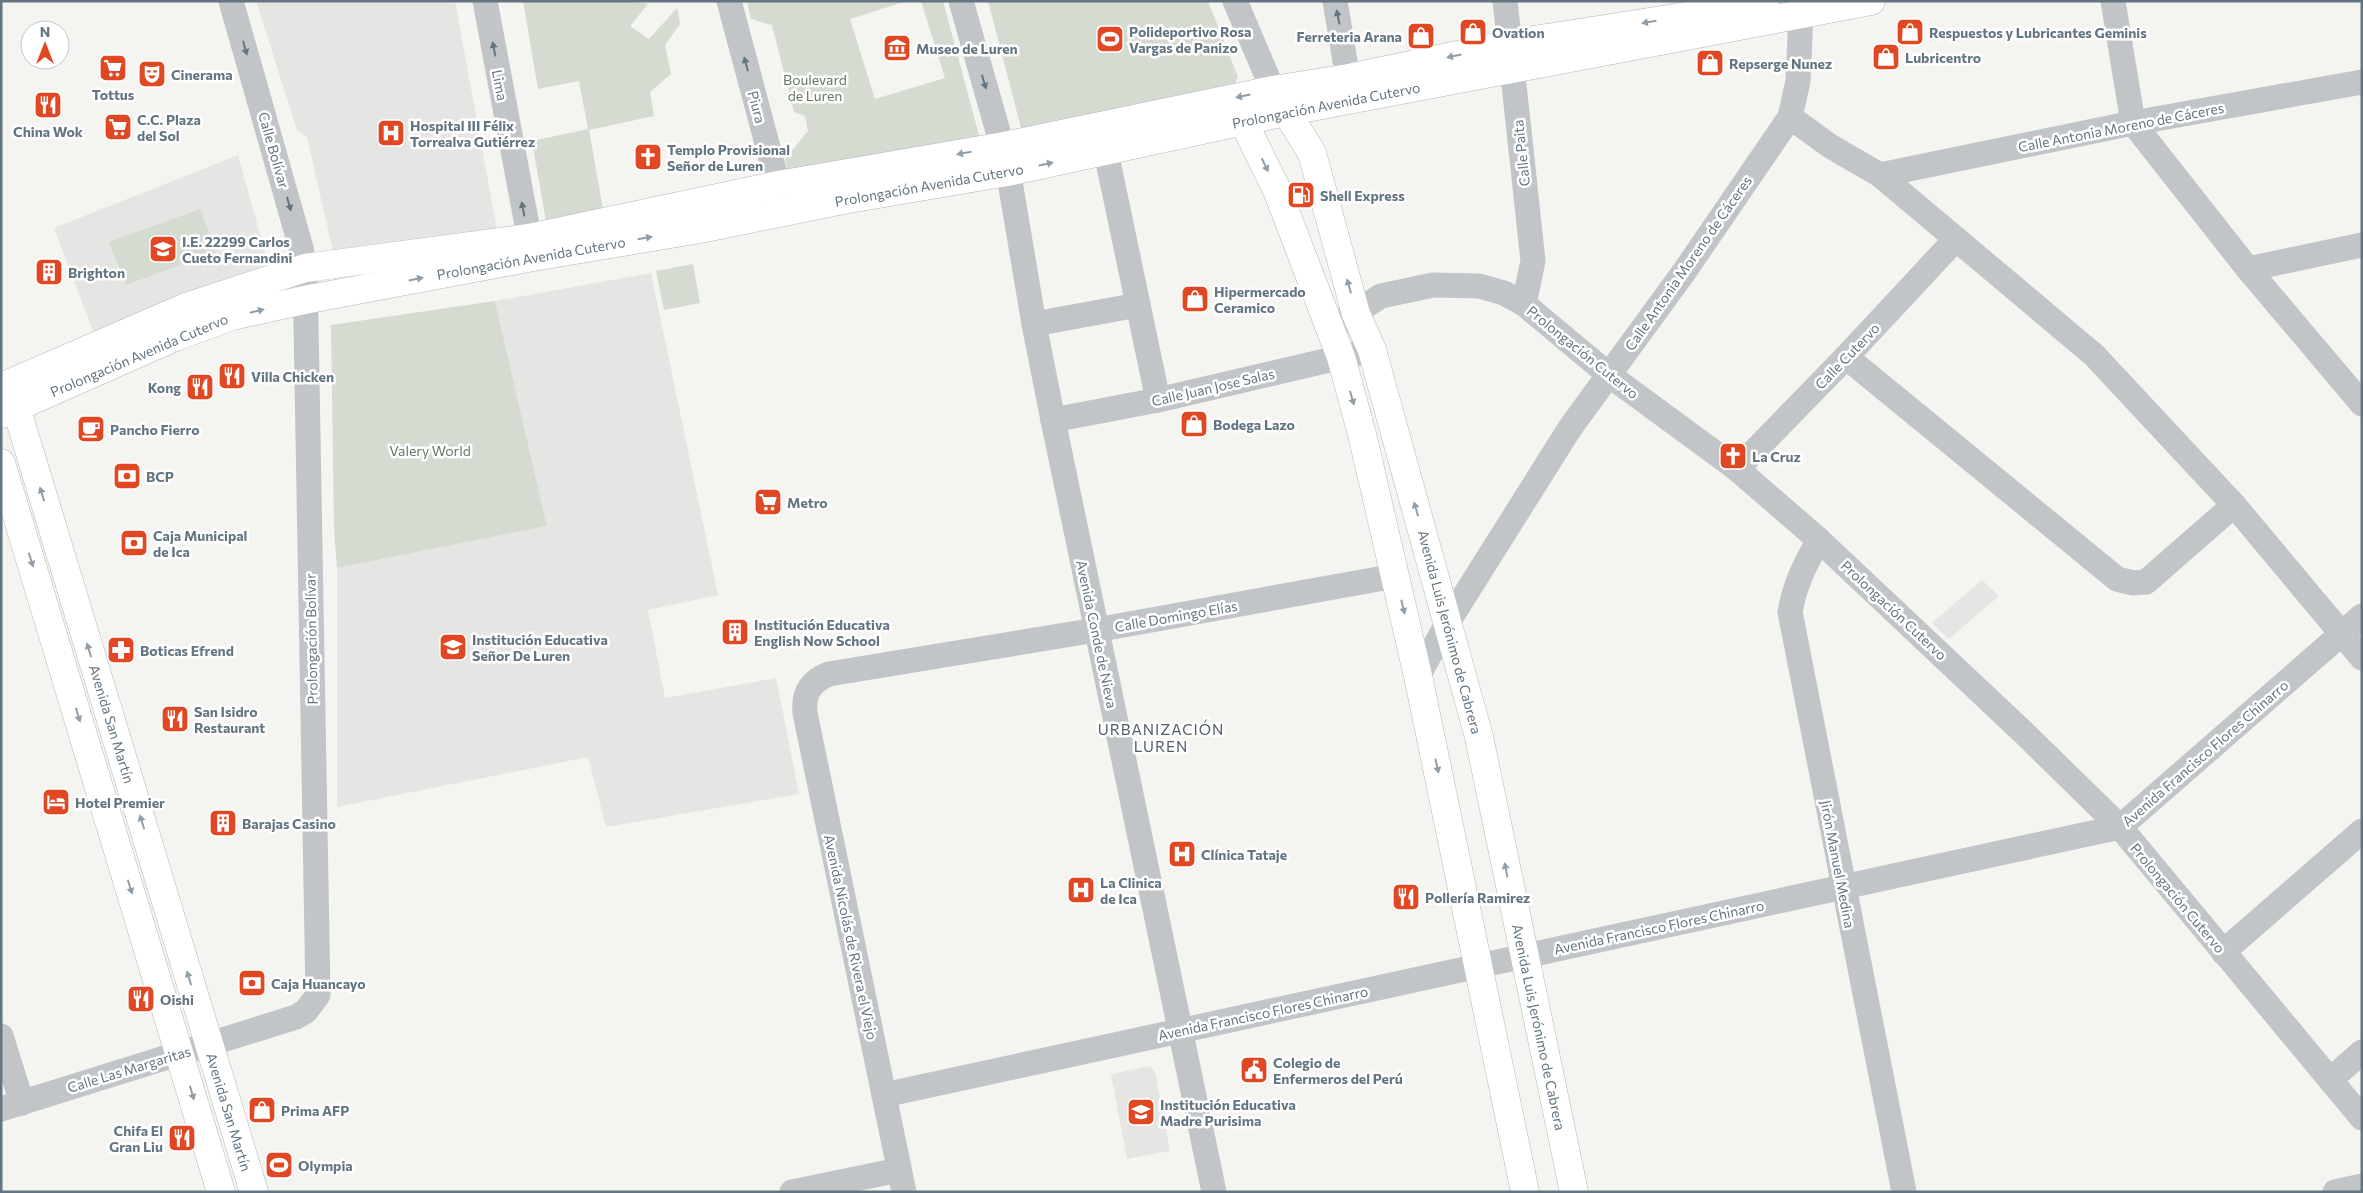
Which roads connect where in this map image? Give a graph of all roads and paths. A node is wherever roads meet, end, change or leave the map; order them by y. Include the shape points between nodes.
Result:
1 (231, 1) edge
2 (485, 1) edge
3 (729, 1) edge
4 (961, 1) edge
5 (1235, 1) edge
6 (1335, 1) edge
7 (1505, 1) edge
8 (1872, 1) edge
9 (2113, 1) edge
10 (1786, 7) edge
11 (1676, 19) edge
12 (1511, 56) junction
13 (2362, 82) edge
14 (1350, 89) junction
15 (1279, 101) junction
16 (1790, 117) junction
17 (1243, 121) junction
18 (2133, 123) junction
19 (1001, 140) junction
20 (1106, 152) junction
21 (1312, 153) junction
22 (1007, 172) junction
23 (1880, 175) junction
24 (778, 185) junction
25 (782, 213) junction
26 (1955, 240) junction
27 (2362, 245) edge
28 (531, 247) junction
29 (305, 268) junction
30 (2248, 269) junction
31 (304, 300) junction
32 (1524, 304) junction
33 (1138, 305) junction
34 (1356, 314) junction
35 (1034, 324) junction
36 (1328, 328) junction
37 (1372, 350) junction
38 (1846, 357) junction
39 (1341, 358) junction
40 (1609, 375) junction
41 (5, 393) edge
42 (1158, 400) junction
43 (2362, 404) edge
44 (1053, 420) junction
45 (1, 463) edge
46 (1736, 469) junction
47 (2234, 505) junction
48 (1819, 540) junction
49 (1395, 576) junction
50 (2362, 616) edge
51 (1448, 622) junction
52 (1096, 630) junction
53 (2342, 634) junction
54 (2362, 658) edge
55 (1418, 676) junction
56 (812, 684) joint
57 (2120, 827) junction
58 (2362, 831) edge
59 (1843, 887) junction
60 (2222, 952) junction
61 (1523, 956) junction
62 (1478, 966) junction
63 (318, 978) joint
64 (1179, 1031) junction
65 (1, 1036) edge
66 (209, 1044) junction
67 (180, 1052) junction
68 (2362, 1052) edge
69 (2330, 1080) junction
70 (884, 1095) junction
71 (12, 1106) edge
72 (2362, 1118) edge
73 (902, 1181) edge
74 (2362, 1186) edge
75 (221, 1192) edge
76 (254, 1192) edge
77 (792, 1192) edge
78 (1214, 1192) edge
79 (1525, 1192) edge
80 (1574, 1192) edge
81 (1904, 1192) edge
82 (2334, 1192) edge

1 -> 29 street, Calle Bolívar
28 -> 2 street, Lima
24 -> 3 street, Piura
4 -> 19 street, Avenida Conde de Nieva
5 - 15 street
14 -> 6 street
7 - 12 street, Calle Paita
8 - 10 street, Prolongación Avenida Cutervo
9 - 18 street
10 - 11 street, Prolongación Avenida Cutervo
10 - 16 street, Calle Antonia Moreno de Cáceres via 1799,42 1798,82
11 - 12 street, Prolongación Avenida Cutervo
12 - 14 street, Prolongación Avenida Cutervo
12 - 32 street, Calle Paita via 1534,261
13 - 18 street, Calle Antonia Moreno de Cáceres
14 - 15 street, Prolongación Avenida Cutervo
14 - 21 street via 1324,122 1314,139
15 - 17 street, Prolongación Avenida Cutervo
15 -> 19 street, Prolongación Avenida Cutervo
15 - 21 street, Avenida Luis Jerónimo de Cabrera
16 - 23 street via 1830,146
16 - 40 street, Calle Antonia Moreno de Cáceres
17 - 20 street, Prolongación Avenida Cutervo
17 -> 36 street via 1277,190
18 - 23 street, Calle Antonia Moreno de Cáceres
18 - 30 street
19 - 22 street, Avenida Conde de Nieva
19 -> 24 street, Prolongación Avenida Cutervo
22 -> 20 street, Prolongación Avenida Cutervo
20 - 33 street
34 -> 21 street, Avenida Luis Jerónimo de Cabrera
22 - 25 street, Prolongación Avenida Cutervo
22 - 35 street, Avenida Conde de Nieva
23 - 26 street
24 - 25 street, Piura
24 - 28 street, Prolongación Avenida Cutervo
28 -> 25 street, Prolongación Avenida Cutervo via 700,229
26 - 38 street, Calle Cutervo
26 - 47 street via 2094,355
27 - 30 street
28 - 29 street, Prolongación Avenida Cutervo
31 -> 28 street, Prolongación Avenida Cutervo
29 - 31 street, Calle Bolívar
29 - 41 street, Prolongación Avenida Cutervo via 186,306
30 - 43 street
41 -> 31 street, Prolongación Avenida Cutervo via 232,316
31 - 63 street, Prolongación Bolívar
32 - 34 street, Prolongación Cutervo via 1504,293 1479,286 1433,285 1382,296
32 - 40 street, Prolongación Cutervo
33 - 35 street
33 - 42 street
34 - 36 street, Prolongación Cutervo
34 - 37 street, Avenida Luis Jerónimo de Cabrera
35 - 44 street, Avenida Conde de Nieva
36 - 39 street
37 - 39 street, Calle Juan Jose Salas
51 -> 37 street, Avenida Luis Jerónimo de Cabrera
38 - 46 street, Calle Cutervo
38 - 47 street via 2117,579 2146,582
39 - 42 street, Calle Juan Jose Salas
39 -> 49 street
40 - 46 street, Prolongación Cutervo
40 - 51 street, Calle Antonia Moreno de Cáceres via 1570,428
66 -> 41 street, Avenida San Martín
42 - 44 street, Calle Juan Jose Salas
44 - 52 street, Avenida Conde de Nieva
45 -> 67 street
46 - 48 street, Prolongación Cutervo
47 - 53 street
48 - 57 street, Prolongación Cutervo
48 - 59 street, Jirón Manuel Medina via 1802,568 1790,612
49 - 52 street, Calle Domingo Elías
49 -> 55 street
50 - 53 street, Avenida Francisco Flores Chinarro
51 - 55 street, Calle Antonia Moreno de Cáceres
61 -> 51 street, Avenida Luis Jerónimo de Cabrera via 1479,738
52 - 56 street, Calle Domingo Elías via 829,674
52 - 64 street, Avenida Conde de Nieva
53 - 54 street
53 - 57 street, Avenida Francisco Flores Chinarro
55 -> 62 street
56 - 70 street, Avenida Nicolás de Rivera el Viejo via 806,693 805,713
57 - 59 street, Avenida Francisco Flores Chinarro
57 - 60 street, Prolongación Cutervo
58 - 60 street
59 - 61 street, Avenida Francisco Flores Chinarro
59 - 81 street, Jirón Manuel Medina
60 - 69 street, Prolongación Cutervo
61 - 62 street, Avenida Francisco Flores Chinarro
61 - 80 street, Avenida Luis Jerónimo de Cabrera
62 - 64 street, Avenida Francisco Flores Chinarro
62 - 79 street
63 - 66 street, Calle Las Margaritas via 318,995 306,1011
64 - 70 street, Avenida Francisco Flores Chinarro
64 - 78 street, Avenida Conde de Nieva
65 - 71 street
66 - 67 street, Calle Las Margaritas
66 - 76 street, Avenida San Martín
67 - 71 street, Calle Las Margaritas
67 -> 75 street
68 - 69 street
69 - 72 street, Prolongación Cutervo
70 - 73 street, Avenida Nicolás de Rivera el Viejo
73 - 77 street
74 - 82 street

